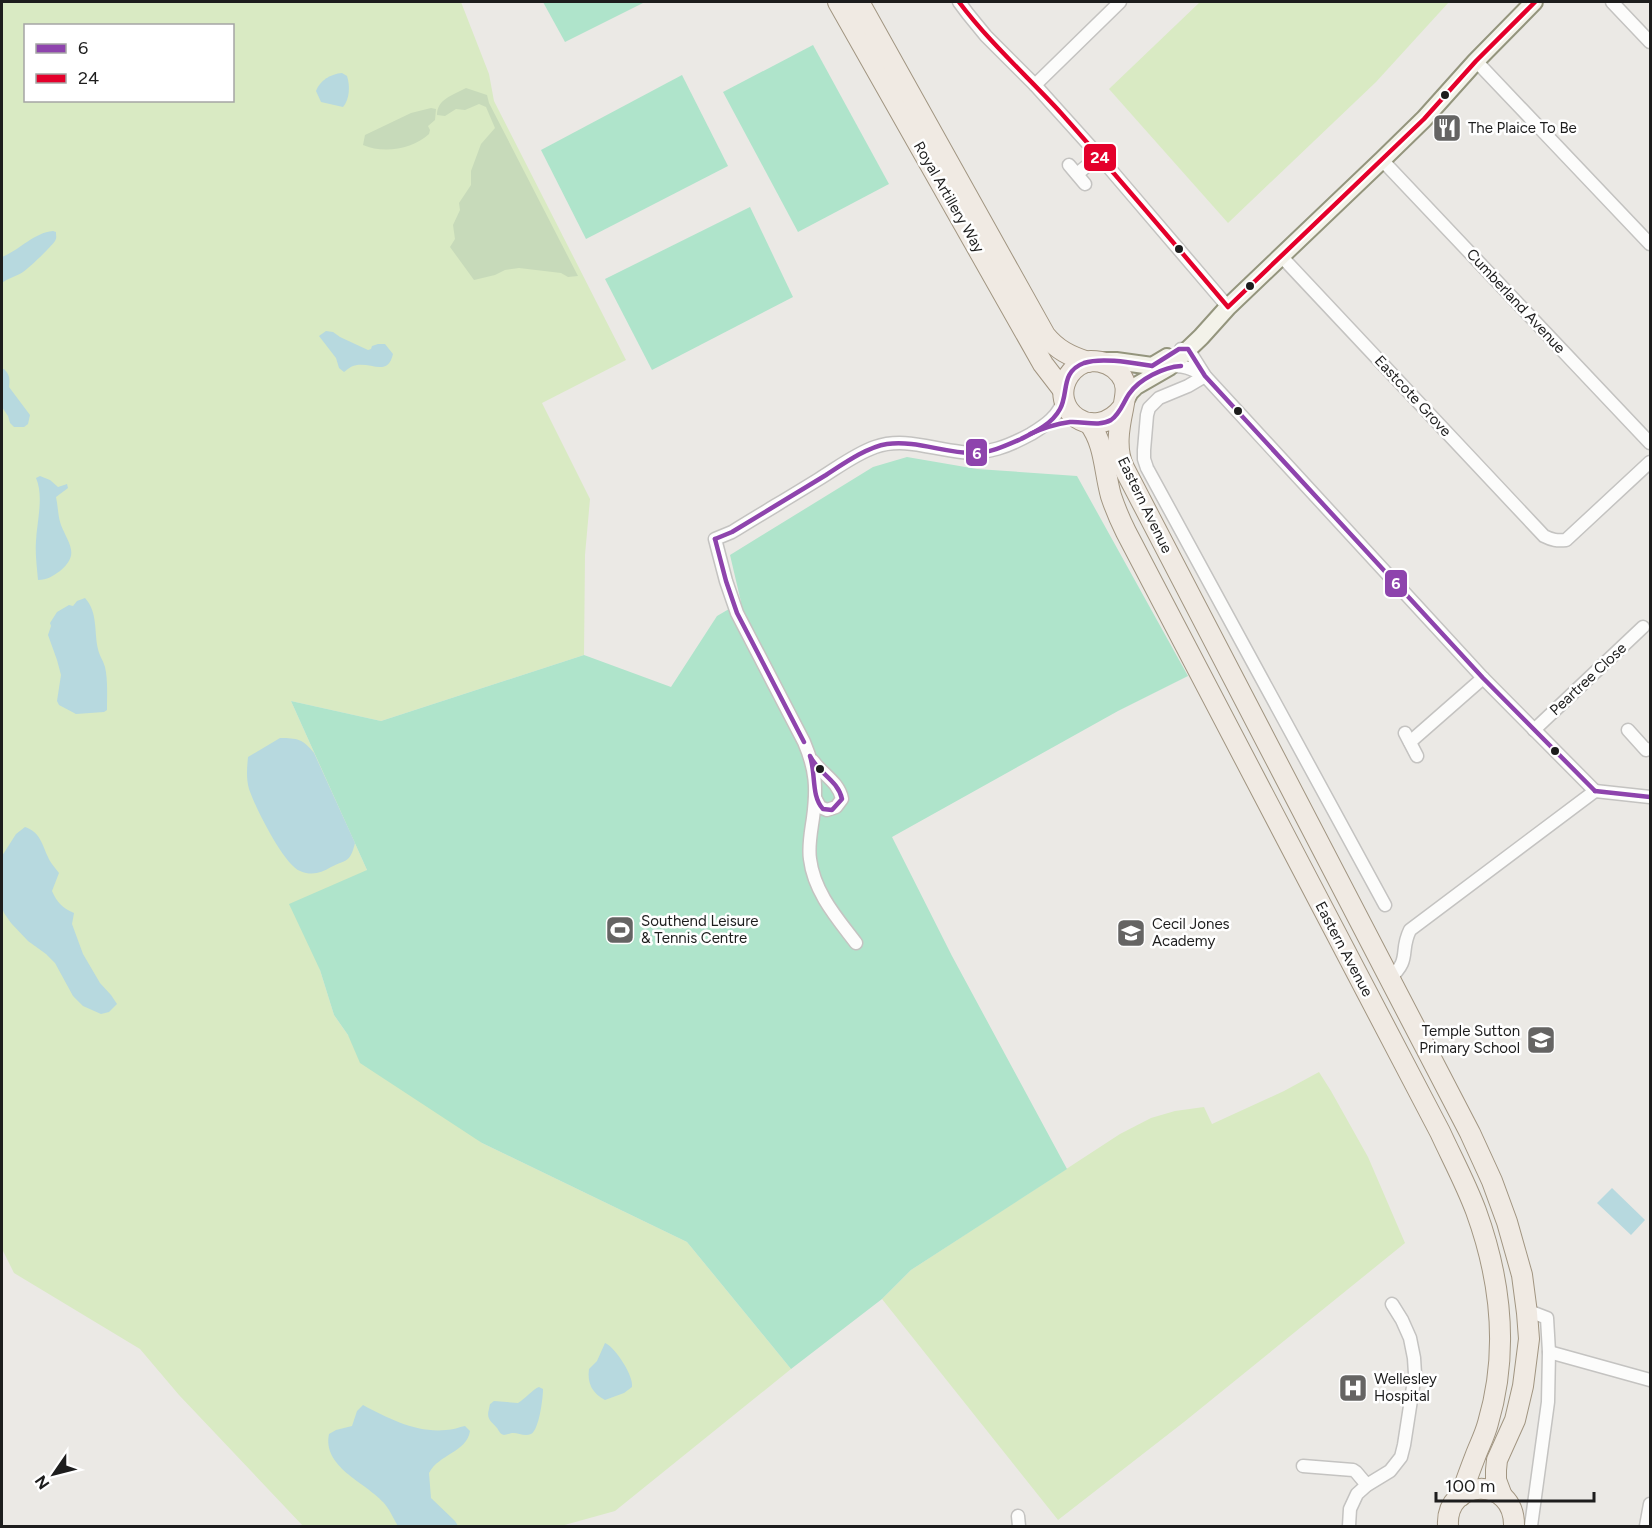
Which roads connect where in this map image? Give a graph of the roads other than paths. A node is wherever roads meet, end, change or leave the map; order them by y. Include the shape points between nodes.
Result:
1 (838, 2) edge
2 (859, 2) edge
3 (959, 2) edge
4 (1120, 2) edge
5 (1612, 2) edge
6 (1533, 3) edge
7 (1650, 42) edge
8 (1476, 61) junction
9 (1035, 85) junction
10 (1099, 156) junction
11 (1382, 160) junction
12 (1077, 174) dead end
13 (1650, 244) edge
14 (1281, 256) junction
15 (1228, 307) junction
16 (1188, 349) junction
17 (1094, 361) junction
18 (1167, 362) junction
19 (1205, 376) junction
20 (1064, 394) junction
21 (1124, 404) junction
22 (1086, 422) junction
23 (1045, 426) junction
24 (1650, 443) edge
25 (1650, 462) edge
26 (1643, 627) dead end
27 (1483, 678) junction
28 (1534, 730) junction
29 (1628, 730) dead end
30 (1650, 749) edge
31 (1417, 756) dead end
32 (812, 760) junction
33 (1595, 791) junction
34 (1650, 797) edge
35 (815, 798) junction
36 (1385, 905) dead end
37 (856, 944) dead end
38 (1389, 979) junction
39 (1392, 1304) dead end
40 (1527, 1313) junction
41 (1549, 1352) junction
42 (1650, 1380) edge
43 (1304, 1466) dead end
44 (1367, 1485) junction
45 (1461, 1496) junction
46 (1502, 1496) junction
47 (1650, 1504) edge
48 (1446, 1524) edge
49 (1349, 1527) edge
50 (1514, 1527) edge
51 (1531, 1527) edge
52 (1646, 1527) edge

1 - 20 main road, Royal Artillery Way via 1043,364
2 - 17 main road, Royal Artillery Way via 1045,335 1061,351
3 - 9 street via 986,36
4 - 9 street
5 - 7 street
6 - 8 street
8 - 11 street
8 - 13 street
9 - 10 street
10 - 12 street
10 - 15 street
11 - 14 street
11 - 24 street, Cumberland Avenue
14 - 15 street
14 - 25 street, Eastcote Grove via 1544,536 1566,540
15 - 16 street
15 - 18 street via 1195,330
16 - 18 street
16 - 19 street
17 - 18 street via 1152,366
17 - 20 main road via 1072,371
17 - 21 main road, Eastern Avenue via 1113,366 1123,378
18 - 19 street
18 - 21 street via 1136,386
19 - 27 street
19 - 36 street via 1159,398 1149,408 1144,450 1147,468
20 - 22 main road, Eastern Avenue via 1068,409
20 - 23 street via 1061,408
21 - 22 main road via 1107,422
21 - 38 main road, Eastern Avenue via 1118,441 1124,468
22 - 23 street
22 - 45 main road, Eastern Avenue via 1101,442 1112,498 1126,532 1440,1132 1476,1210 1498,1292 1500,1360 1488,1425
23 - 32 street via 1017,442 987,451 962,452 911,442 875,447 715,540 737,613
26 - 28 street, Peartree Close
27 - 28 street
27 - 31 street via 1407,738
28 - 33 street
29 - 30 street
32 - 35 street
32 - 35 street via 839,788 842,799 827,810
33 - 34 street
33 - 38 street via 1410,930 1404,962
35 - 37 street via 809,847 812,871 827,903
38 - 40 main road, Eastern Avenue via 1496,1191 1522,1275
39 - 44 street via 1410,1338 1415,1374 1401,1457 1390,1471
40 - 41 street via 1547,1318
40 - 46 main road, Eastern Avenue via 1523,1386 1515,1420 1497,1460 1496,1480
41 - 42 street
41 - 51 street via 1548,1402
43 - 44 street via 1353,1470
44 - 49 street via 1352,1502
45 - 46 main road via 1484,1489
45 - 48 main road, Eastern Avenue
46 - 50 main road, Eastern Avenue via 1512,1509
47 - 52 street

